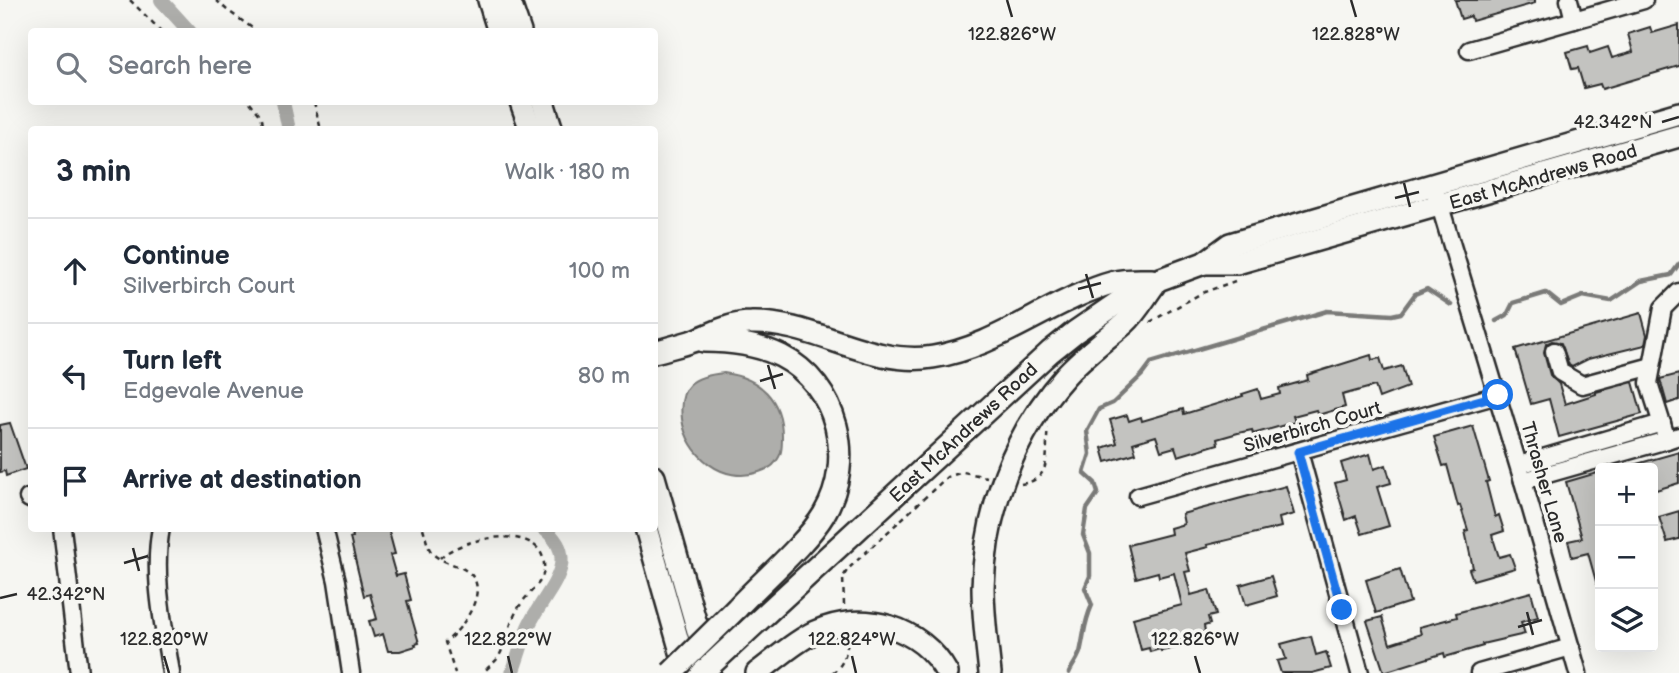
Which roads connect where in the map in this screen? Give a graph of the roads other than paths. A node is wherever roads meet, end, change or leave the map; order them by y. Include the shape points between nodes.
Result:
1 (489, 0) edge
2 (509, 0) edge
3 (1569, 0) edge
4 (1644, 0) edge
5 (1574, 19) junction
6 (498, 28) edge
7 (519, 28) edge
8 (1469, 50) dead end
9 (522, 105) edge
10 (544, 105) edge
11 (1679, 113) edge
12 (530, 126) edge
13 (551, 126) edge
14 (1679, 136) edge
15 (1433, 183) junction
16 (1440, 205) junction
17 (1204, 263) junction
18 (1158, 280) junction
19 (1679, 292) edge
20 (694, 340) junction
21 (658, 351) edge
22 (1554, 351) dead end
23 (1652, 366) junction
24 (1498, 395) junction
25 (1662, 423) junction
26 (1673, 438) edge
27 (1298, 452) junction
28 (1518, 465) junction
29 (1523, 481) junction
30 (658, 491) edge
31 (1138, 496) dead end
32 (62, 532) edge
33 (160, 532) edge
34 (325, 532) edge
35 (647, 532) edge
36 (1571, 647) junction
37 (79, 673) edge
38 (171, 673) edge
39 (351, 673) edge
40 (671, 673) edge
41 (687, 673) edge
42 (702, 673) edge
43 (710, 673) edge
44 (757, 673) edge
45 (947, 673) edge
46 (990, 673) edge
47 (1360, 673) edge
48 (1479, 673) edge
49 (1578, 673) edge

1 - 6 main road
2 - 7 main road
3 - 5 street
4 - 5 street
5 - 8 street
9 - 12 main road
10 - 13 main road
11 - 15 main road, East McAndrews Road
14 - 16 main road, East McAndrews Road
15 - 16 street, Thrasher Lane
15 - 17 main road, East McAndrews Road via 1230,244
16 - 17 main road, East McAndrews Road via 1237,263
16 - 24 street, Thrasher Lane
17 - 18 main road, East McAndrews Road
18 - 20 main road via 1114,282 972,347 933,357 887,357 753,322
18 - 42 main road, East McAndrews Road, bridge via 1101,313 1050,352
18 - 46 main road via 1127,321 1064,377 1032,421 1012,460 986,547 984,609
19 - 23 street via 1663,309
20 - 21 main road
20 - 40 main road, bridge via 754,346 791,362 825,398 841,452 824,514 811,531
22 - 23 street via 1560,372 1582,385
23 - 25 street via 1649,383
24 - 27 street, Silverbirch Court
24 - 28 street, Thrasher Lane
25 - 26 street
25 - 28 street
26 - 29 street
27 - 31 street, Silverbirch Court
27 - 47 street
28 - 29 street, Thrasher Lane
29 - 36 street, Thrasher Lane
30 - 43 main road
32 - 37 street
33 - 38 street via 157,557
34 - 39 street
35 - 41 main road
36 - 48 street
36 - 49 street, Thrasher Lane
44 - 45 main road via 806,637 857,622 904,632 926,646

